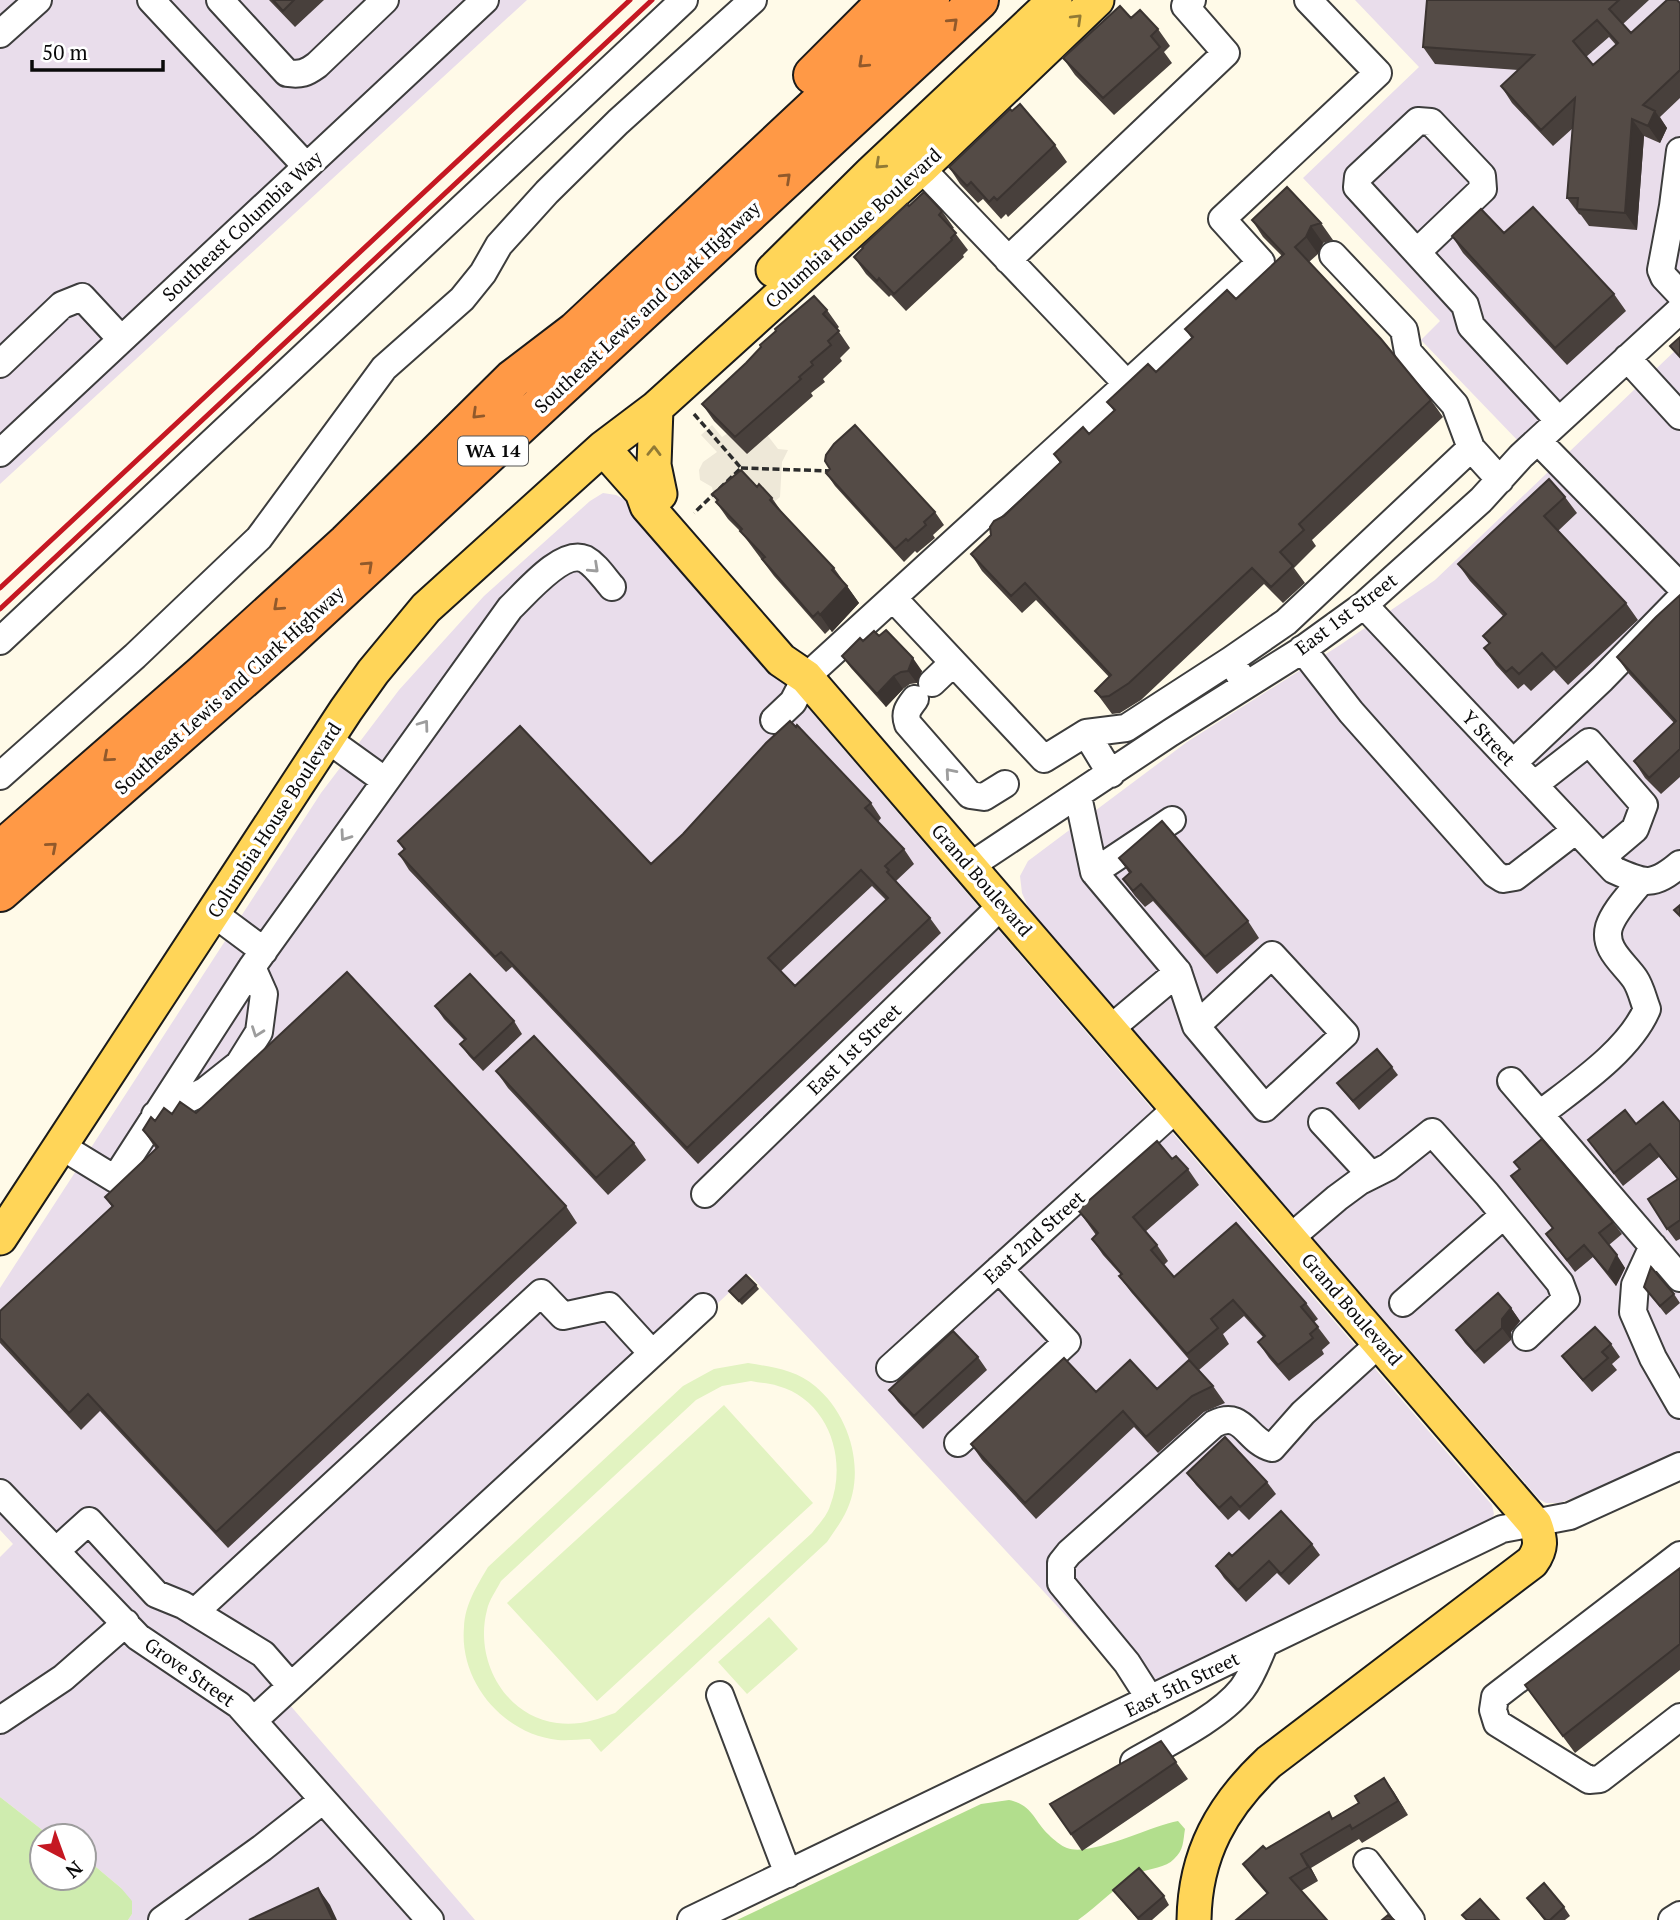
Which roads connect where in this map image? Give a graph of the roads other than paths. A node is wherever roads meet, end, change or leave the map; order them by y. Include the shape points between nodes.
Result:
1 (38, 0) edge
2 (220, 0) edge
3 (385, 0) edge
4 (485, 0) edge
5 (684, 0) edge
6 (753, 0) edge
7 (888, 0) edge
8 (930, 0) edge
9 (979, 0) edge
10 (1057, 0) edge
11 (1097, 0) edge
12 (1192, 0) edge
13 (1308, 0) edge
14 (165, 5) edge
15 (0, 34) edge
16 (1680, 151) edge
17 (306, 166) junction
18 (921, 167) junction
19 (1673, 229) edge
20 (1417, 252) junction
21 (1334, 254) dead end
22 (1008, 260) junction
23 (1680, 294) edge
24 (1680, 310) edge
25 (121, 339) junction
26 (1627, 358) junction
27 (0, 364) edge
28 (513, 379) junction
29 (1128, 385) junction
30 (656, 408) junction
31 (1680, 416) edge
32 (1559, 421) junction
33 (1538, 441) junction
34 (603, 448) junction
35 (1471, 448) junction
36 (0, 453) edge
37 (1500, 480) junction
38 (651, 493) junction
39 (1680, 586) edge
40 (612, 587) dead end
41 (893, 598) junction
42 (1680, 599) edge
43 (1364, 605) junction
44 (0, 640) edge
45 (1302, 649) junction
46 (1231, 660) junction
47 (953, 663) junction
48 (806, 677) junction
49 (1245, 685) junction
50 (774, 720) dead end
51 (1086, 733) junction
52 (327, 739) junction
53 (1513, 763) junction
54 (1111, 775) junction
55 (0, 776) edge
56 (384, 780) junction
57 (1005, 784) dead end
58 (1534, 785) junction
59 (1078, 796) junction
60 (1172, 820) dead end
61 (1576, 830) junction
62 (0, 850) edge
63 (1608, 864) junction
64 (1680, 864) edge
65 (970, 866) junction
66 (1094, 872) junction
67 (1640, 882) junction
68 (0, 892) edge
69 (1003, 904) junction
70 (213, 914) junction
71 (258, 959) junction
72 (1178, 972) junction
73 (1196, 1026) junction
74 (1110, 1029) junction
75 (1511, 1081) dead end
76 (1178, 1107) junction
77 (1540, 1114) junction
78 (155, 1115) junction
79 (1322, 1122) dead end
80 (61, 1146) junction
81 (1371, 1175) junction
82 (705, 1194) dead end
83 (1504, 1215) junction
84 (0, 1238) edge
85 (1290, 1238) junction
86 (1653, 1246) junction
87 (999, 1269) junction
88 (1680, 1278) edge
89 (1403, 1303) dead end
90 (703, 1307) dead end
91 (1526, 1337) dead end
92 (1381, 1342) junction
93 (651, 1352) junction
94 (890, 1368) dead end
95 (1680, 1405) edge
96 (958, 1443) dead end
97 (1680, 1467) edge
98 (0, 1493) edge
99 (1535, 1524) junction
100 (56, 1551) junction
101 (1680, 1555) edge
102 (195, 1612) junction
103 (125, 1623) junction
104 (1264, 1644) junction
105 (291, 1686) junction
106 (720, 1695) dead end
107 (1150, 1699) junction
108 (1680, 1717) edge
109 (0, 1720) edge
110 (253, 1721) junction
111 (1114, 1774) edge
112 (323, 1800) junction
113 (1367, 1862) dead end
114 (788, 1874) junction
115 (1680, 1915) edge
116 (162, 1920) edge
117 (429, 1920) edge
118 (691, 1920) edge
119 (1194, 1920) edge
120 (1411, 1920) edge
121 (1672, 1920) edge

1 - 15 street
2 - 3 street via 287,73 298,75 317,65
4 - 17 street, Southeast Columbia Way
5 - 44 street
6 - 55 street via 547,192 499,246 462,299 384,368 258,538
7 - 28 highway via 563,317
8 -> 28 highway, Southeast Lewis and Clark Highway / WA 14 via 576,331
68 -> 9 highway, Southeast Lewis and Clark Highway / WA 14 via 285,642
10 - 18 street via 1041,31 929,136 922,146
10 -> 34 main road, Columbia House Boulevard via 624,410
18 -> 11 main road, Columbia House Boulevard
12 - 22 street via 1185,6 1226,53
13 - 29 street via 1378,73 1222,219 1261,262
14 - 17 street
16 - 19 street
17 - 25 street, Southeast Columbia Way
18 - 22 street
18 - 30 main road, Columbia House Boulevard
19 - 23 street via 1661,270
20 - 20 street via 1357,187 1358,177 1418,121 1431,122 1482,176 1483,189
20 - 32 street via 1465,305 1471,326
21 - 35 street via 1404,330 1408,352 1455,405
22 - 29 street
24 - 26 street, East 1st Street
25 - 27 street via 82,297 62,305
25 - 36 street, Southeast Columbia Way
26 - 31 street
26 - 32 street, East 1st Street
28 -> 62 highway, Southeast Lewis and Clark Highway / WA 14 via 347,543
29 - 41 street
30 - 34 main road, Columbia House Boulevard
38 -> 30 main road
32 - 33 street, East 1st Street
33 - 37 street, East 1st Street
33 - 39 street
34 - 38 main road, Grand Boulevard
34 - 52 main road, Columbia House Boulevard via 426,608 373,672
35 - 37 street
35 - 46 street via 1286,621
37 - 43 street, East 1st Street
38 - 48 main road, Grand Boulevard via 796,648
56 -> 40 street via 510,608 559,563 573,557 587,560
41 - 47 street
41 - 48 street
42 - 53 street
43 - 45 street, East 1st Street
43 - 53 street, Y Street
45 - 49 street, East 1st Street
45 - 61 street via 1351,712 1495,874 1503,879 1515,877
46 - 49 street
46 - 51 street via 1126,728
47 - 51 street via 1044,759
57 -> 47 street via 985,797 965,791 908,724 907,709
48 - 50 street via 793,702
48 - 65 main road, Grand Boulevard
49 - 54 street, East 1st Street
51 - 54 street
52 - 56 street
52 - 70 main road, Columbia House Boulevard
53 - 58 street, Y Street
54 - 59 street, East 1st Street
56 -> 71 street
58 - 61 street, Y Street
58 - 63 street via 1589,742 1644,805 1635,829
59 - 65 street, East 1st Street
59 - 66 street
60 - 66 street
61 - 63 street, Y Street
63 - 67 street
64 - 67 street via 1657,880
65 - 69 main road, Grand Boulevard
66 - 72 street
67 - 77 street via 1609,928 1615,955 1635,979 1647,1009 1639,1026 1615,1052
69 - 74 main road, Grand Boulevard
69 - 82 street, East 1st Street
70 - 71 street
70 - 80 main road, Columbia House Boulevard
71 - 78 street
71 -> 78 street via 264,994 259,1031 239,1065 205,1091
72 - 73 street
72 - 74 street
73 - 73 street via 1265,1108 1345,1034 1272,955
74 - 76 main road, Grand Boulevard
75 - 77 street
76 - 85 main road, Grand Boulevard
76 - 87 street, East 2nd Street
77 - 86 street
78 - 80 street via 115,1179
79 - 81 street
80 - 84 main road, Columbia House Boulevard
81 - 83 street via 1432,1132
81 - 85 street
83 - 89 street
83 - 91 street via 1560,1283 1566,1298
85 - 92 main road, Grand Boulevard
86 - 88 street
86 - 95 street via 1635,1285 1633,1312
87 - 94 street, East 2nd Street
87 - 96 street via 1068,1342
90 - 93 street
92 - 99 main road, Grand Boulevard
92 - 107 street via 1272,1448 1261,1445 1237,1420 1225,1418 1214,1424 1061,1563 1060,1583
93 - 102 street via 609,1306 563,1316 541,1293
93 - 105 street
97 - 99 street, East 5th Street via 1570,1516
98 - 100 street, Grove Street
99 - 104 street, East 5th Street via 1502,1530
99 - 119 main road via 1541,1539 1532,1562 1248,1782 1220,1821 1204,1855
100 - 102 street via 89,1521 156,1594
100 - 103 street, Grove Street
101 - 108 street via 1495,1698 1493,1710 1497,1723 1589,1780 1600,1779
102 - 105 street via 263,1654
103 - 109 street via 63,1678
103 - 110 street, Grove Street via 138,1637 239,1705
104 - 107 street, East 5th Street
104 - 111 street via 1241,1690 1207,1719
105 - 110 street
106 - 114 street
107 - 114 street, East 5th Street
110 - 112 street, Grove Street
112 - 116 street
112 - 117 street, Grove Street
113 - 120 street
114 - 118 street, East 5th Street
115 - 121 street

